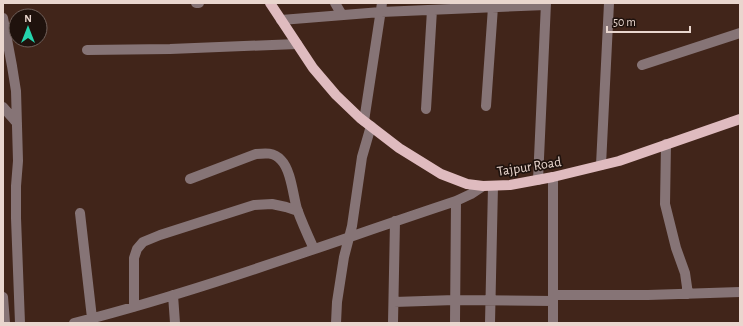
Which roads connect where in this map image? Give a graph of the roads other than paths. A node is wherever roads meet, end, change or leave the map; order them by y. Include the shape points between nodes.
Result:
1 (270, 3) edge
2 (335, 3) edge
3 (609, 3) edge
4 (518, 4) edge
5 (546, 4) edge
6 (451, 6) edge
7 (382, 7) edge
8 (493, 7) junction
9 (432, 10) junction
10 (342, 15) junction
11 (3, 18) edge
12 (281, 20) junction
13 (740, 34) edge
14 (297, 44) junction
15 (87, 50) dead end
16 (642, 65) dead end
17 (486, 106) dead end
18 (3, 107) edge
19 (426, 109) dead end
20 (740, 119) edge
21 (17, 123) junction
22 (367, 124) junction
23 (666, 144) junction
24 (601, 165) junction
25 (553, 177) junction
26 (190, 180) dead end
27 (538, 180) junction
28 (488, 186) junction
29 (456, 201) junction
30 (298, 211) junction
31 (80, 213) dead end
32 (395, 221) junction
33 (349, 237) junction
34 (314, 249) junction
35 (740, 292) edge
36 (688, 294) junction
37 (173, 295) junction
38 (3, 297) edge
39 (553, 298) junction
40 (455, 300) junction
41 (490, 300) junction
42 (394, 302) junction
43 (134, 306) junction
44 (92, 318) junction
45 (107, 319) edge
46 (5, 323) edge
47 (20, 323) edge
48 (74, 323) edge
49 (175, 323) edge
50 (336, 323) edge
51 (393, 323) edge
52 (454, 323) edge
53 (490, 323) edge
54 (553, 323) edge

1 - 12 main road, Tajpur Road
2 - 10 street
3 - 24 street
4 - 5 street
4 - 8 street
5 - 27 street
6 - 8 street
6 - 9 street
7 - 9 street
7 - 10 street
7 - 22 street
8 - 17 street
9 - 19 street
10 - 12 street
11 - 21 street via 15,84
12 - 14 main road, Tajpur Road
13 - 16 street
14 - 15 street
14 - 22 main road, Tajpur Road via 336,95
18 - 21 street
20 - 23 main road, Tajpur Road
21 - 47 street via 16,218
22 - 28 main road, Tajpur Road via 441,174 468,184
22 - 33 street
23 - 24 main road, Tajpur Road
23 - 36 street via 665,204 685,273
24 - 25 main road, Tajpur Road
25 - 27 main road, Tajpur Road
25 - 39 street
26 - 30 street via 256,154 274,154 282,160 288,173
27 - 28 main road, Tajpur Road
28 - 29 street
28 - 41 street
29 - 32 street
29 - 40 street
30 - 34 street
30 - 43 street via 272,204 254,205 143,242 134,258
31 - 44 street
32 - 33 street
32 - 42 street
33 - 34 street
33 - 50 street via 337,302
34 - 37 street
35 - 36 street
36 - 39 street
37 - 43 street
37 - 49 street
38 - 46 street
39 - 41 street
39 - 54 street
40 - 41 street
40 - 42 street
40 - 52 street
41 - 53 street
42 - 51 street
43 - 45 street
44 - 45 street
44 - 48 street

